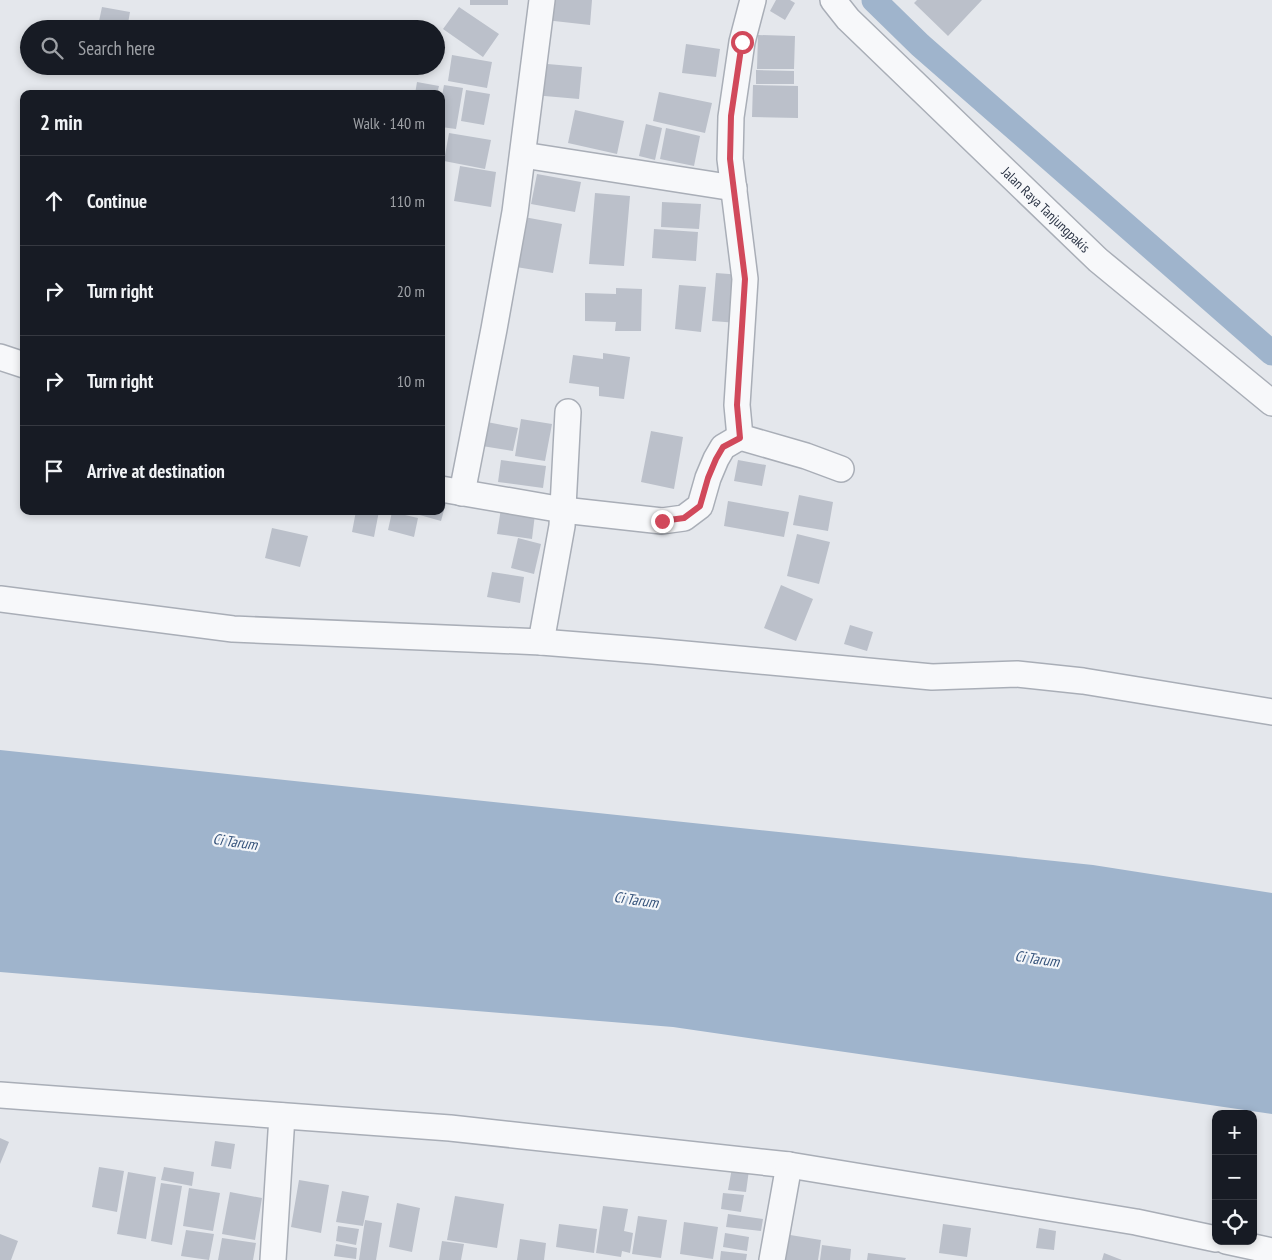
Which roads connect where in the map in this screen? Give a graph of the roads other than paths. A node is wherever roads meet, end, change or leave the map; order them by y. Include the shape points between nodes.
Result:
1 (542, 0) edge
2 (752, 0) edge
3 (833, 0) edge
4 (523, 155) junction
5 (734, 188) junction
6 (0, 356) edge
7 (20, 364) edge
8 (1272, 403) edge
9 (568, 412) dead end
10 (740, 438) junction
11 (841, 469) dead end
12 (452, 491) edge
13 (563, 510) junction
14 (0, 599) edge
15 (541, 642) junction
16 (1272, 712) edge
17 (0, 1095) edge
18 (282, 1116) junction
19 (788, 1166) junction
20 (1212, 1238) edge
21 (1244, 1245) edge
22 (1272, 1251) edge
23 (273, 1260) edge
24 (772, 1260) edge

1 - 4 street
2 - 5 street via 731,116 730,159
3 - 8 street, Jalan Raya Tanjungpakis via 848,19 1098,260
4 - 5 street
4 - 12 street via 494,329
5 - 10 street via 745,279 737,405
6 - 7 street
9 - 13 street
10 - 11 street
10 - 13 street via 723,447 708,478 700,506 684,518 662,521
12 - 13 street
13 - 15 street
14 - 15 street via 233,629
15 - 16 street via 932,677 1016,674 1083,681
17 - 18 street
18 - 19 street via 450,1128
18 - 23 street
19 - 20 street via 1136,1222
19 - 24 street
21 - 22 street

